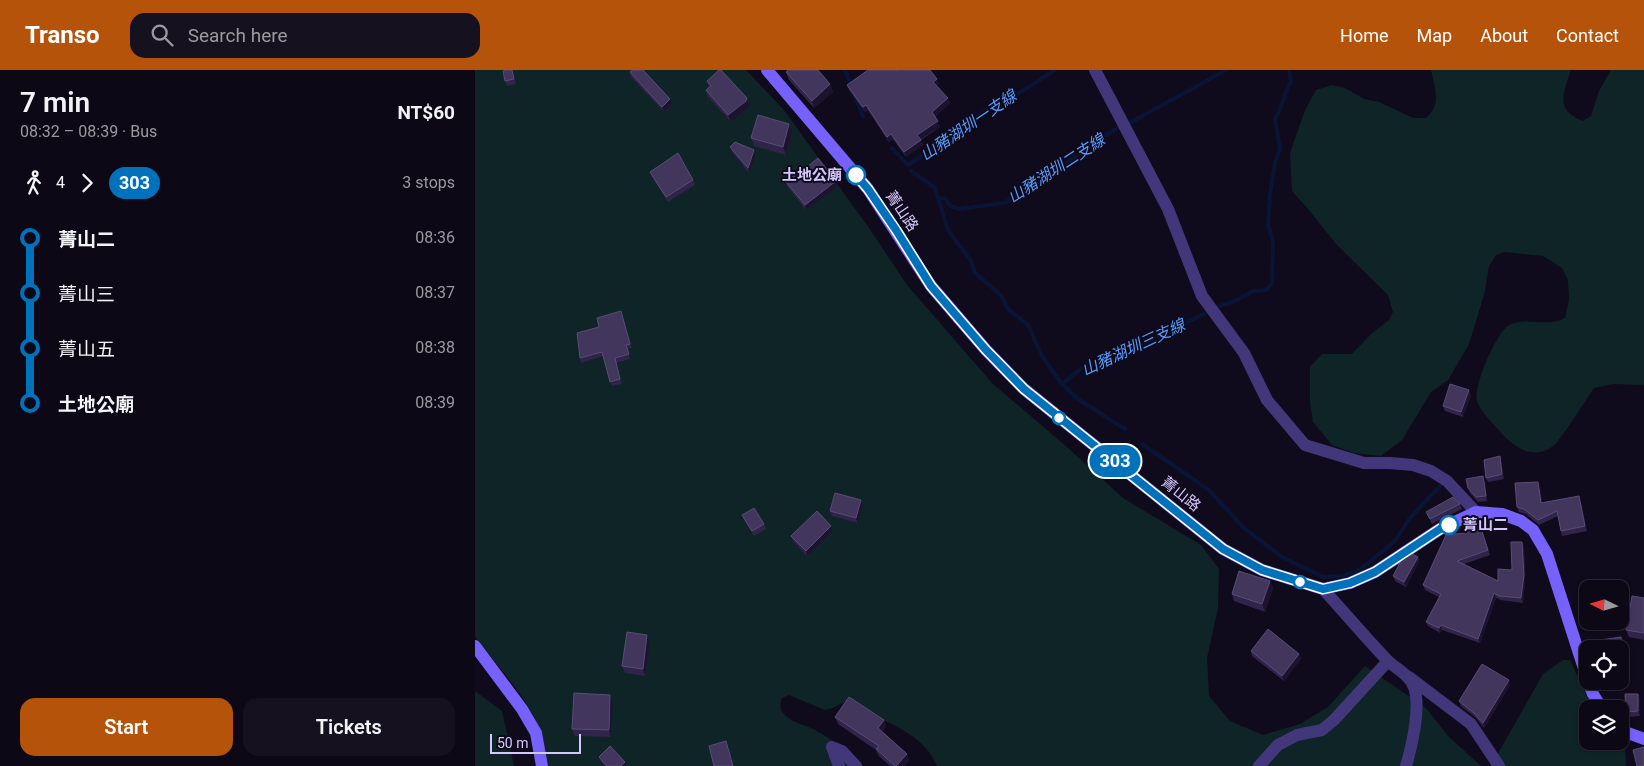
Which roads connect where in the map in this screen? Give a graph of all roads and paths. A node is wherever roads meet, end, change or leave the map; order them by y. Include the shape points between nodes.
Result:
1 (767, 70) edge
2 (1095, 70) edge
3 (1476, 512) junction
4 (1323, 589) junction
5 (475, 646) edge
6 (1579, 652) edge
7 (1389, 661) junction
8 (1409, 677) junction
9 (1629, 733) edge
10 (1644, 739) edge
11 (542, 766) edge
12 (839, 766) edge
13 (856, 766) edge
14 (1259, 766) edge
15 (1406, 766) edge
16 (1499, 766) edge

1 - 4 street, 菁山路 via 868,189 931,286 1024,389 1223,549 1262,570
2 - 3 street via 1168,208 1202,296 1244,353 1267,400 1305,445 1364,463 1413,465 1431,471 1447,481
3 - 4 street, 菁山路 via 1440,529 1375,572 1350,583
3 - 6 street, 菁山路 via 1502,514 1533,530 1547,554
4 - 7 street
5 - 11 street via 522,709 536,734
7 - 8 street
7 - 14 street via 1322,730 1297,735 1278,745
8 - 15 street via 1416,705 1411,751
8 - 16 street via 1471,724
9 - 10 street
12 - 13 street via 832,747 842,751

